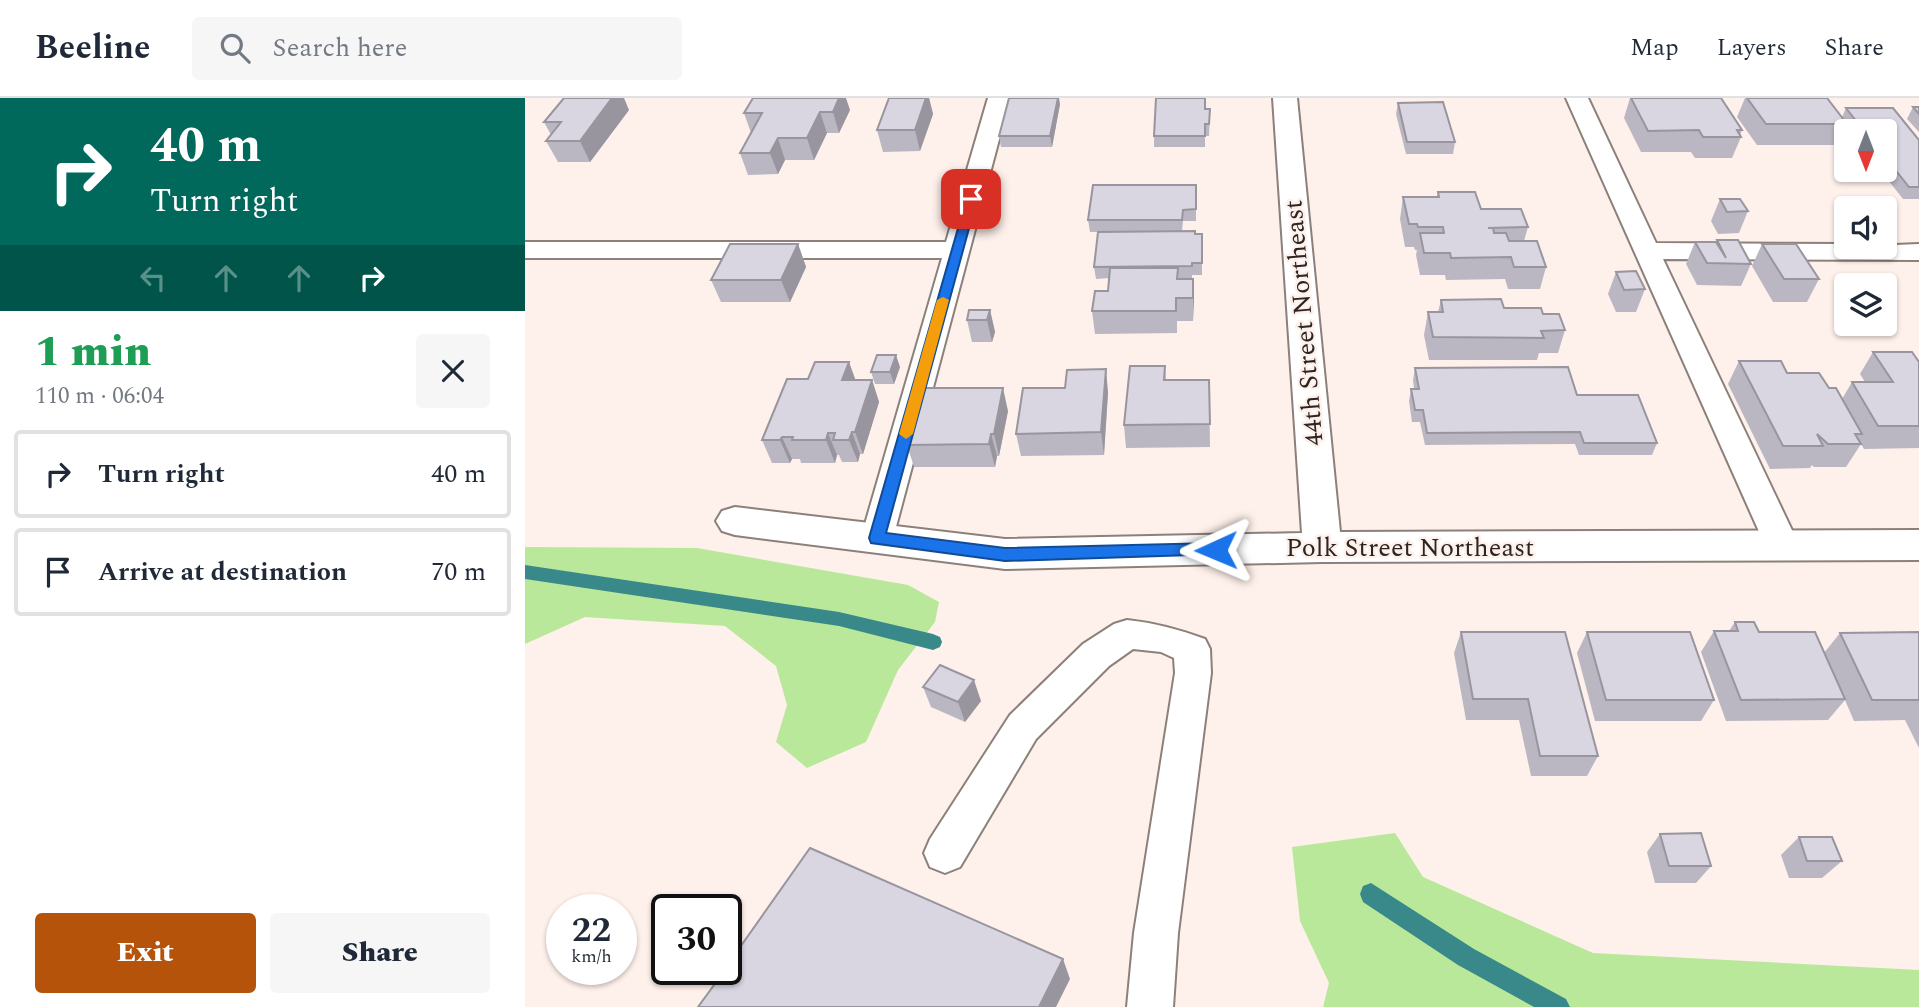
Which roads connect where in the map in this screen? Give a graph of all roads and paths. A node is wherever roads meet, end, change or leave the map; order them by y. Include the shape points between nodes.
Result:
1 (999, 98) edge
2 (1285, 98) edge
3 (1577, 98) edge
4 (525, 250) edge
5 (957, 250) junction
6 (1647, 251) junction
7 (1919, 252) edge
8 (735, 521) dead end
9 (877, 538) junction
10 (1782, 545) junction
11 (1919, 545) edge
12 (1322, 547) junction
13 (946, 853) dead end
14 (1150, 1007) edge

1 - 5 lane
2 - 12 street, 44th Street Northeast
3 - 6 lane
4 - 5 lane
5 - 9 lane
6 - 7 lane
6 - 10 lane
8 - 9 street, Polk Street Northeast
9 - 12 street, Polk Street Northeast via 1005,554
10 - 11 street, Polk Street Northeast
10 - 12 street, Polk Street Northeast
13 - 14 lane via 1023,727 1096,655 1127,634 1163,638 1192,649 1193,673

